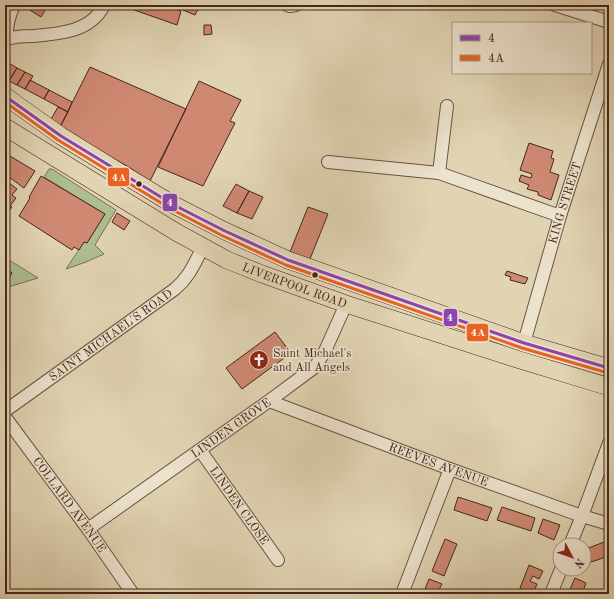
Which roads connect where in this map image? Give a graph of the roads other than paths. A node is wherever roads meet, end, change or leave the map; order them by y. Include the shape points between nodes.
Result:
1 (14, 5) edge
2 (104, 5) edge
3 (287, 5) edge
4 (296, 5) edge
5 (555, 5) edge
6 (609, 22) edge
7 (6, 39) edge
8 (609, 64) edge
9 (5, 96) edge
10 (447, 106) dead end
11 (5, 127) edge
12 (328, 162) dead end
13 (439, 174) junction
14 (560, 216) junction
15 (212, 238) junction
16 (346, 304) junction
17 (524, 343) junction
18 (609, 368) edge
19 (609, 387) edge
20 (269, 401) junction
21 (5, 412) edge
22 (5, 417) edge
23 (609, 443) edge
24 (200, 450) junction
25 (450, 469) junction
26 (582, 516) junction
27 (609, 524) edge
28 (88, 529) junction
29 (573, 537) edge
30 (278, 560) dead end
31 (558, 577) edge
32 (134, 594) edge
33 (402, 594) edge
34 (551, 594) edge

1 - 7 street via 7,25
2 - 7 street via 94,19 68,32
3 - 4 street
5 - 6 street
8 - 14 street, KING STREET
9 - 15 highway via 61,136 116,170 146,198
10 - 13 street
11 - 15 highway, LIVERPOOL ROAD via 176,232
12 - 13 street
13 - 14 street
14 - 17 street, KING STREET
15 - 16 highway, LIVERPOOL ROAD via 227,260
15 - 17 highway, LIVERPOOL ROAD via 288,260
15 - 21 street, SAINT MICHAEL'S ROAD via 188,275 175,289
16 - 19 highway, LIVERPOOL ROAD
16 - 20 street, LINDEN GROVE via 315,367
17 - 18 highway, LIVERPOOL ROAD
20 - 24 street, LINDEN GROVE
20 - 25 street, REEVES AVENUE
22 - 28 street, COLLARD AVENUE
23 - 26 street
24 - 28 street, LINDEN GROVE
24 - 30 street, LINDEN CLOSE
25 - 26 street, REEVES AVENUE
25 - 33 street
26 - 27 street, REEVES AVENUE
26 - 29 street
28 - 32 street, COLLARD AVENUE
31 - 34 street

